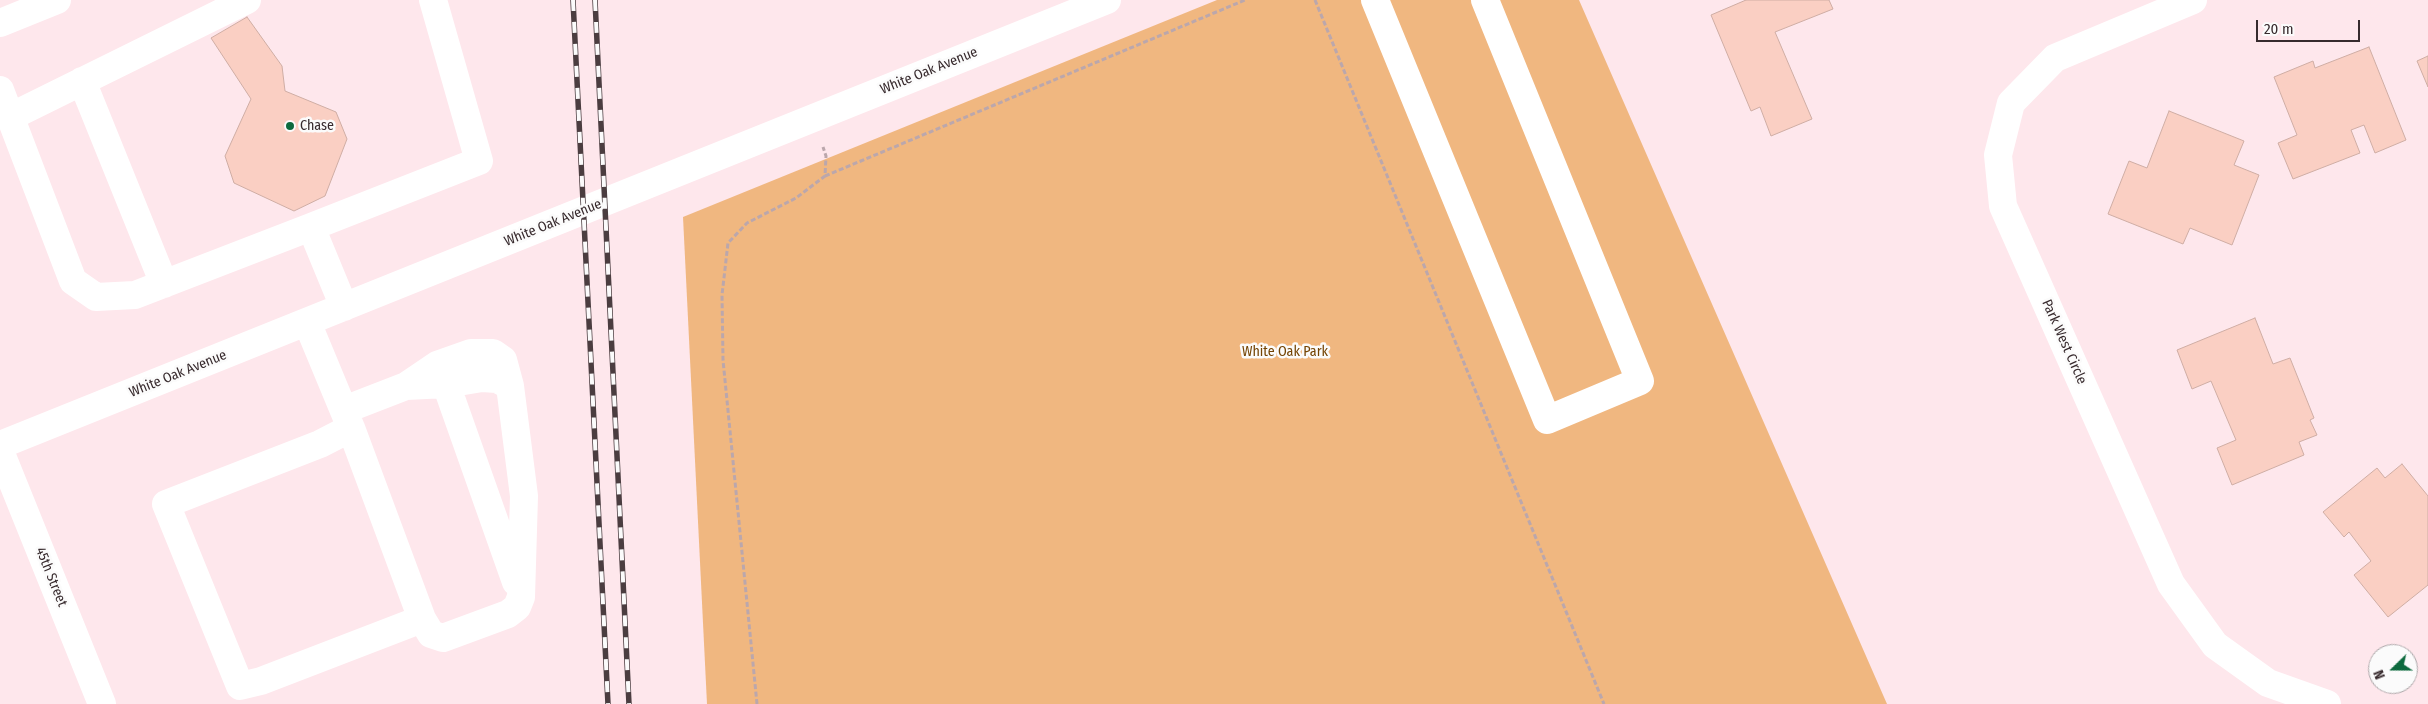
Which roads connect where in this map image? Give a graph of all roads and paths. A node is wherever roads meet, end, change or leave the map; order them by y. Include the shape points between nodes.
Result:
1 (57, 0) edge
2 (246, 0) edge
3 (432, 0) edge
4 (1107, 0) edge
5 (1245, 0) edge
6 (1315, 0) edge
7 (1375, 0) edge
8 (1485, 0) edge
9 (2193, 0) edge
10 (0, 23) edge
11 (82, 81) junction
12 (0, 90) edge
13 (10, 117) junction
14 (814, 118) junction
15 (825, 176) junction
16 (311, 227) junction
17 (164, 284) junction
18 (344, 307) junction
19 (307, 322) junction
20 (446, 384) junction
21 (406, 386) junction
22 (510, 386) junction
23 (347, 419) junction
24 (0, 445) edge
25 (0, 451) edge
26 (522, 597) junction
27 (422, 619) junction
28 (102, 704) edge
29 (757, 704) edge
30 (1604, 704) edge
31 (2327, 704) edge

1 - 10 street
2 - 11 street
3 - 16 street via 479,161
4 - 14 street, White Oak Avenue
5 - 15 path
6 - 30 path
7 - 8 street via 1546,420 1640,381
9 - 31 street, Park West Circle via 2055,58 2011,103 1998,156 2003,206 2171,584 2215,645 2268,683
11 - 13 street
11 - 17 street
12 - 13 street
13 - 17 street via 73,281 96,297 135,295
14 - 15 path via 826,156
14 - 18 street, White Oak Avenue
15 - 29 path via 796,198 747,222 728,243 722,295 723,360
16 - 17 street
16 - 18 street
18 - 19 street, White Oak Avenue
19 - 23 street
19 - 24 street, White Oak Avenue
20 - 21 street
20 - 22 street via 482,378 497,379
20 - 26 street
21 - 22 street via 437,365 471,353 493,352 503,360
21 - 23 street
22 - 26 street via 524,496
23 - 27 street
23 - 27 street via 320,444 166,504 240,686 261,681
25 - 28 street, 45th Street
26 - 27 street via 508,614 443,638 431,634

